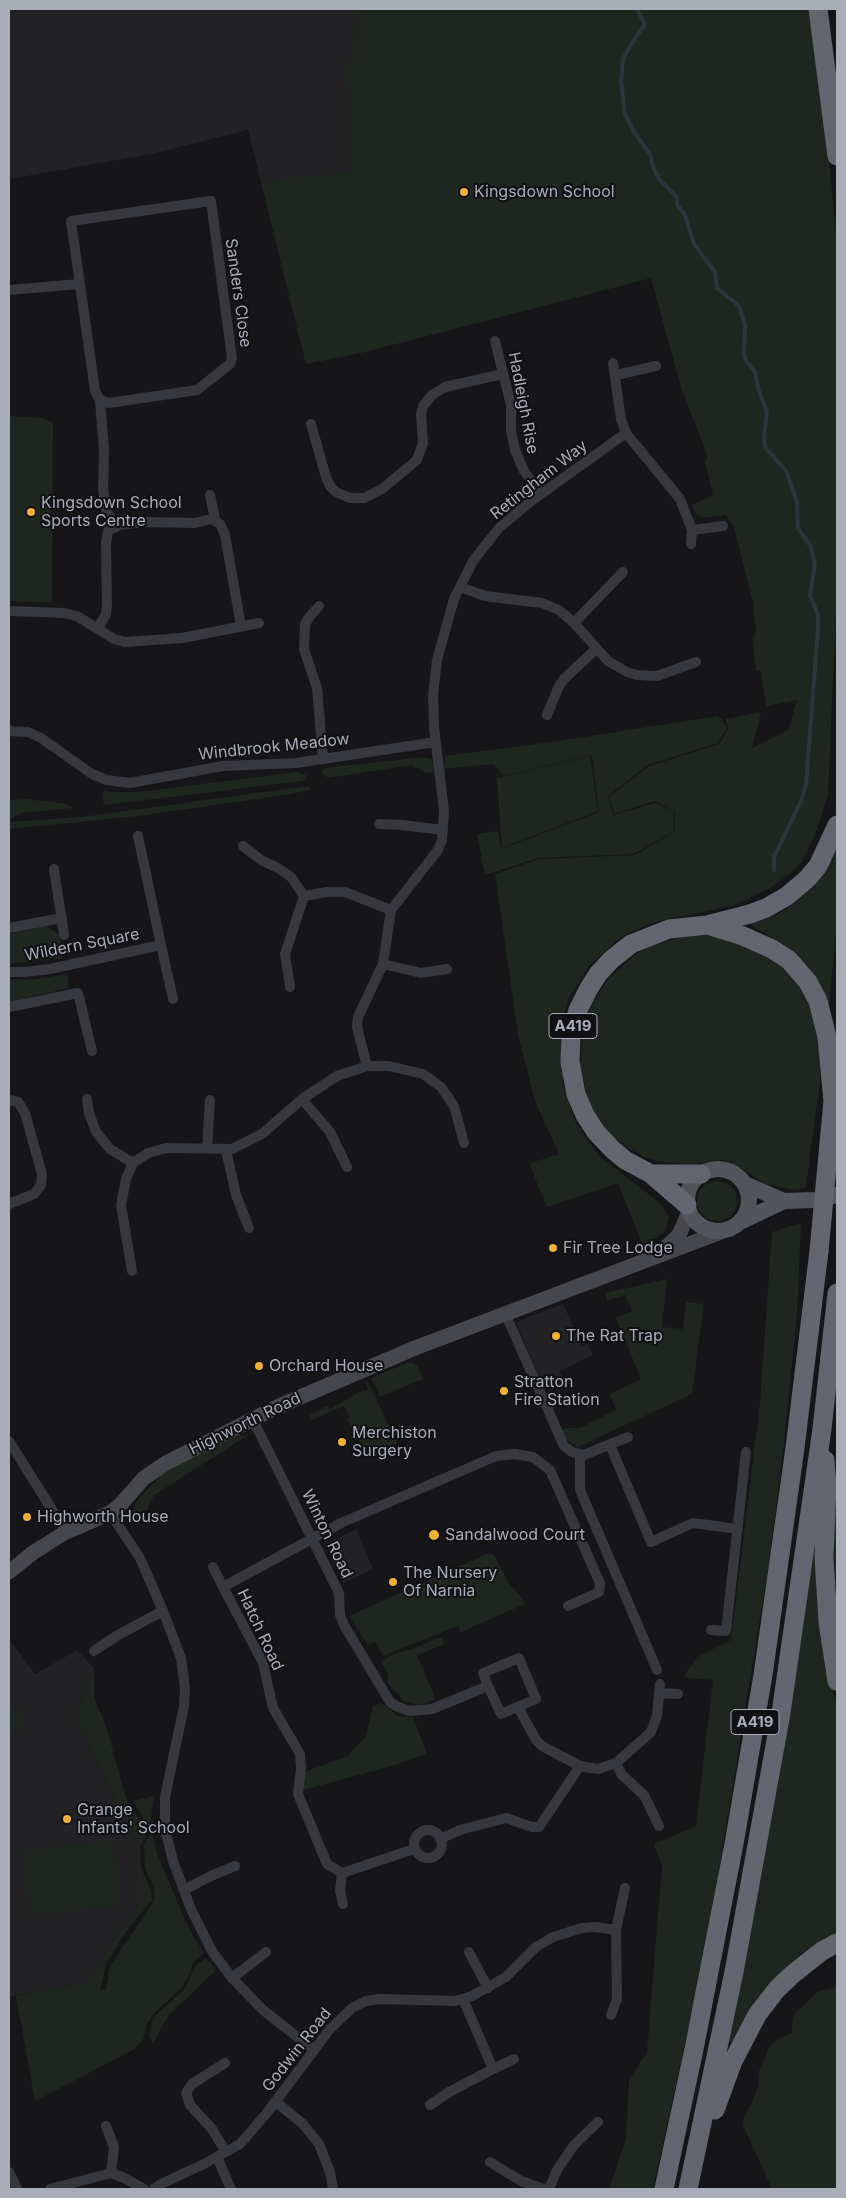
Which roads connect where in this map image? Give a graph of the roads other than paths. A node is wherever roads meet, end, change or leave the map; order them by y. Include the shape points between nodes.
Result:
1 (818, 9) edge
2 (837, 156) edge
3 (79, 284) junction
4 (9, 290) edge
5 (496, 341) dead end
6 (613, 363) dead end
7 (656, 366) dead end
8 (503, 374) junction
9 (616, 375) junction
10 (100, 400) junction
11 (311, 424) dead end
12 (626, 433) junction
13 (541, 494) junction
14 (210, 495) dead end
15 (214, 519) junction
16 (723, 526) dead end
17 (115, 527) junction
18 (692, 530) junction
19 (691, 544) dead end
20 (624, 572) dead end
21 (460, 587) junction
22 (319, 606) dead end
23 (9, 611) edge
24 (259, 623) dead end
25 (574, 623) junction
26 (241, 626) junction
27 (98, 628) junction
28 (596, 649) junction
29 (696, 662) dead end
30 (547, 715) dead end
31 (9, 731) edge
32 (436, 742) junction
33 (323, 759) junction
34 (379, 824) dead end
35 (837, 825) edge
36 (443, 830) junction
37 (138, 836) dead end
38 (243, 846) dead end
39 (54, 869) dead end
40 (304, 896) junction
41 (391, 910) junction
42 (62, 918) junction
43 (707, 925) junction
44 (9, 928) edge
45 (64, 935) dead end
46 (161, 945) junction
47 (383, 964) junction
48 (447, 970) dead end
49 (9, 972) edge
50 (290, 986) dead end
51 (173, 999) dead end
52 (9, 1007) edge
53 (92, 1051) dead end
54 (837, 1051) edge
55 (367, 1066) junction
56 (88, 1099) dead end
57 (302, 1099) junction
58 (9, 1100) edge
59 (210, 1100) dead end
60 (834, 1102) junction
61 (464, 1143) dead end
62 (207, 1148) junction
63 (226, 1150) junction
64 (132, 1163) junction
65 (347, 1167) dead end
66 (651, 1174) junction
67 (701, 1174) junction
68 (745, 1184) junction
69 (837, 1195) edge
70 (784, 1201) junction
71 (9, 1204) edge
72 (688, 1209) junction
73 (742, 1221) junction
74 (249, 1228) dead end
75 (721, 1232) junction
76 (656, 1255) junction
77 (132, 1271) dead end
78 (837, 1293) edge
79 (505, 1313) junction
80 (253, 1420) junction
81 (822, 1429) junction
82 (628, 1438) dead end
83 (9, 1441) edge
84 (610, 1445) junction
85 (746, 1452) dead end
86 (580, 1455) junction
87 (110, 1513) junction
88 (738, 1529) junction
89 (66, 1532) junction
90 (312, 1538) junction
91 (214, 1567) dead end
92 (9, 1572) edge
93 (223, 1587) junction
94 (568, 1606) dead end
95 (163, 1611) junction
96 (712, 1630) dead end
97 (94, 1651) dead end
98 (657, 1670) dead end
99 (837, 1681) edge
100 (488, 1686) junction
101 (678, 1694) dead end
102 (518, 1707) junction
103 (616, 1763) junction
104 (580, 1766) junction
105 (659, 1826) dead end
106 (440, 1839) junction
107 (414, 1849) junction
108 (235, 1866) dead end
109 (342, 1873) junction
110 (625, 1888) dead end
111 (184, 1890) junction
112 (342, 1904) dead end
113 (616, 1930) junction
114 (837, 1943) edge
115 (266, 1952) dead end
116 (469, 1952) dead end
117 (232, 1978) junction
118 (488, 1988) junction
119 (463, 1999) junction
120 (610, 2015) dead end
121 (314, 2050) junction
122 (514, 2059) dead end
123 (224, 2063) dead end
124 (494, 2069) junction
125 (276, 2102) junction
126 (430, 2105) dead end
127 (598, 2122) dead end
128 (106, 2126) dead end
129 (222, 2155) junction
130 (490, 2162) dead end
131 (694, 2164) junction
132 (9, 2172) edge
133 (111, 2173) junction
134 (17, 2189) edge
135 (50, 2189) edge
136 (144, 2189) edge
137 (154, 2189) edge
138 (231, 2189) edge
139 (333, 2189) edge
140 (544, 2189) edge
141 (548, 2189) edge
142 (664, 2189) edge
143 (688, 2189) edge

1 - 2 highway
3 - 4 street
3 - 10 street, Sanders Close via 95,391
3 - 10 street, Sanders Close via 71,221 211,201 232,358 230,364 197,390 109,402
5 - 8 street, Hadleigh Rise
6 - 9 street
7 - 9 street
8 - 11 street via 445,386 432,395 421,414 423,443 417,460 382,489 364,498 350,498 330,486
8 - 13 street, Hadleigh Rise via 511,405 515,450 524,471
9 - 12 street via 621,419
10 - 17 street via 103,490 106,509
12 - 13 street, Retingham Way
12 - 18 street via 675,492
13 - 21 street, Retingham Way via 508,520 482,547
14 - 15 street
15 - 17 street via 195,523 144,522
15 - 26 street via 225,535
16 - 18 street
17 - 27 street via 108,531 106,538 107,605
18 - 19 street
20 - 25 street
21 - 25 street via 485,596 542,603 559,610
21 - 32 street, Retingham Way via 448,618 435,676
22 - 33 street via 306,624 304,649 317,688
23 - 27 street via 64,613 77,616
24 - 26 street
25 - 28 street
26 - 27 street via 182,638 125,642
28 - 29 street via 616,667 637,675 657,676
28 - 30 street via 564,679
31 - 33 street, Windbrook Meadow via 28,732 92,774 122,783 223,766
32 - 33 street, Windbrook Meadow
32 - 36 street, Retingham Way
34 - 36 street
35 - 43 highway, A419 via 818,866 793,892 759,912
36 - 41 street, Retingham Way via 438,850
37 - 46 street, Wildern Square
38 - 40 street via 291,877
39 - 42 street, Wildern Square
40 - 41 street via 344,892
40 - 50 street via 285,954
41 - 47 street
42 - 44 street, Wildern Square
42 - 45 street, Wildern Square
43 - 60 highway, A419 via 772,949 788,960 808,982 824,1022
43 - 66 highway, A419 via 669,929 625,948 593,981 574,1020 570,1062 576,1094 585,1115 613,1150
46 - 49 street, Wildern Square via 50,969
46 - 51 street, Wildern Square
47 - 48 street via 421,973
47 - 55 street via 358,1017 357,1027
52 - 53 street via 78,993
54 - 60 highway, A419
55 - 57 street via 337,1076
55 - 61 street via 412,1070 441,1087 454,1106
56 - 64 street via 92,1123 102,1140
57 - 63 street via 262,1134
57 - 65 street via 330,1132
58 - 71 street via 18,1102 25,1113 42,1174 41,1185 34,1194
59 - 62 street
60 - 142 highway, A419, bridge via 796,1448 761,1684 732,1854
62 - 63 street
62 - 64 street via 166,1148 148,1153
63 - 74 street via 236,1195
64 - 77 street via 121,1205
66 - 67 highway, A419
66 - 72 highway, A419
67 - 68 main road via 713,1169 725,1170 737,1175
67 - 72 main road via 688,1190
68 - 70 main road
68 - 73 main road via 749,1203
69 - 70 main road via 816,1200
70 - 73 main road
72 - 75 main road via 695,1222 704,1229
72 - 76 main road, Highworth Road via 679,1235
73 - 75 main road
75 - 76 main road, Highworth Road
76 - 79 main road, Highworth Road
78 - 81 highway, A419
79 - 80 main road, Highworth Road via 373,1365
79 - 86 street via 561,1442
80 - 87 main road, Highworth Road via 166,1463 144,1478
80 - 90 street, Winton Road
81 - 99 highway, A419 via 827,1486 824,1557 828,1622
81 - 131 highway, A419 via 781,1713 734,1972
82 - 84 street
83 - 89 street
84 - 86 street
84 - 88 street via 651,1542 693,1523
85 - 88 street
86 - 98 street via 580,1490
87 - 89 main road, Highworth Road
87 - 95 street via 140,1558
88 - 96 street via 726,1631
89 - 92 main road, Highworth Road
90 - 93 street, Hatch Road
90 - 94 street, Hatch Road via 496,1456 515,1454 533,1457 550,1470 601,1586 599,1592
90 - 100 street, Winton Road via 339,1593 344,1625 390,1702 409,1711 432,1709
91 - 93 street, Hatch Road
93 - 109 street, Hatch Road via 263,1663 273,1708 300,1754 297,1790 300,1802 327,1864
95 - 97 street
95 - 111 street via 181,1658 184,1677 184,1706 164,1810 168,1844
100 - 102 street via 501,1714
100 - 102 street via 483,1673 519,1658 536,1699
101 - 103 street via 659,1689 657,1716 651,1732
102 - 104 street via 536,1740 551,1752
103 - 104 street via 598,1769
103 - 105 street via 622,1775 644,1794
104 - 106 street via 539,1827 532,1828 506,1818 460,1830
106 - 107 street via 431,1831 422,1831 414,1841
106 - 107 street via 441,1847 434,1857 422,1857
107 - 109 street
108 - 111 street
109 - 112 street
110 - 113 street
111 - 117 street via 212,1951
113 - 118 street, Godwin Road via 582,1928 553,1936
113 - 120 street via 617,1999
114 - 131 highway, A419 via 792,1974 757,2015 733,2061
115 - 117 street
116 - 118 street
117 - 121 street via 263,2010
118 - 119 street, Godwin Road
119 - 121 street, Godwin Road via 366,2001 344,2014
119 - 124 street
121 - 125 street, Godwin Road
122 - 124 street
123 - 129 street via 192,2084 186,2093 190,2105 212,2129
124 - 126 street
125 - 129 street, Godwin Road via 240,2144
125 - 139 street via 303,2124 319,2144
127 - 141 street via 570,2151
128 - 133 street via 114,2147
129 - 137 street, Godwin Road
129 - 138 street
130 - 140 street via 521,2181
131 - 143 highway, A419
132 - 134 street
133 - 135 street
133 - 136 street

